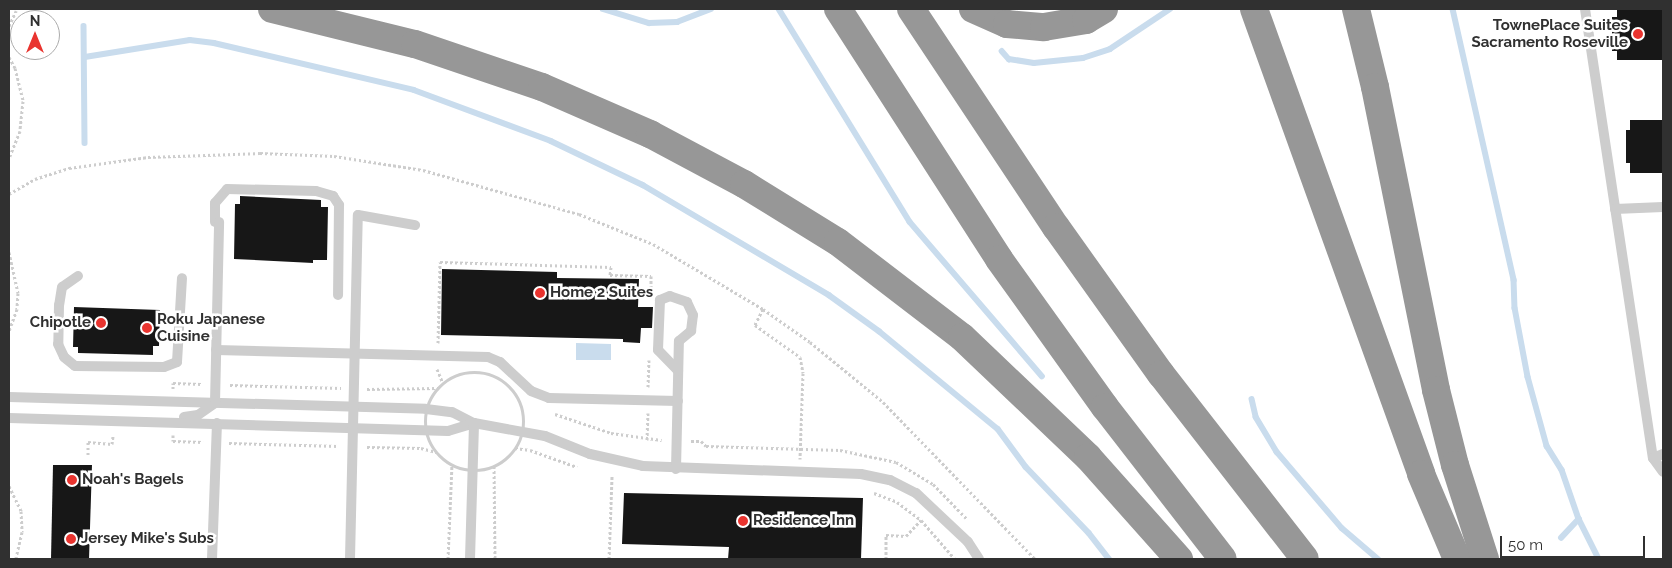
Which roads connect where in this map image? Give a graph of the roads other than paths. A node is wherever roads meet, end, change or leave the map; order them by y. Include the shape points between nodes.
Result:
1 (272, 9) edge
2 (838, 9) edge
3 (911, 9) edge
4 (973, 9) edge
5 (1104, 9) edge
6 (1254, 9) edge
7 (1356, 9) edge
8 (1585, 9) edge
9 (1663, 207) edge
10 (1615, 209) junction
11 (415, 225) dead end
12 (78, 276) dead end
13 (182, 278) dead end
14 (338, 296) dead end
15 (216, 350) junction
16 (354, 353) junction
17 (678, 371) junction
18 (9, 397) edge
19 (678, 401) junction
20 (215, 404) junction
21 (353, 407) junction
22 (9, 418) edge
23 (158, 421) junction
24 (217, 423) junction
25 (474, 423) junction
26 (352, 428) junction
27 (1663, 454) edge
28 (1653, 458) junction
29 (676, 469) junction
30 (1663, 472) edge
31 (212, 559) edge
32 (350, 559) edge
33 (470, 559) edge
34 (979, 559) edge
35 (1179, 559) edge
36 (1223, 559) edge
37 (1305, 559) edge
38 (1457, 559) edge
39 (1485, 559) edge

1 - 35 highway via 415,44 542,87 650,134 744,184 838,242 962,337 1088,458
2 - 36 highway via 999,259 1106,407
3 - 37 highway via 1056,227 1167,382
4 - 5 highway via 1007,24 1044,27 1086,20
6 - 38 highway via 1421,474
7 - 39 highway via 1375,87 1436,390 1455,465
8 - 10 lane
9 - 10 lane
10 - 28 lane
11 - 16 lane via 358,215
12 - 13 lane via 66,283 60,295 58,344 69,362 164,368 177,362 180,356
14 - 15 lane via 339,206 333,196 316,191 227,189 215,203
15 - 16 lane
15 - 20 lane
16 - 19 lane via 488,357 500,362 531,391 549,398
16 - 21 lane
17 - 17 lane via 679,341 691,331 693,315 687,302 670,296 660,300 658,350
17 - 19 lane
18 - 20 lane
19 - 29 lane
20 - 21 lane
20 - 23 lane via 198,415
21 - 25 lane via 452,412
21 - 26 lane
22 - 23 lane
23 - 24 lane
24 - 26 lane
24 - 31 lane
25 - 26 lane via 448,431
25 - 29 lane via 545,436 616,462
25 - 33 lane
26 - 32 lane
27 - 28 lane
28 - 30 lane
29 - 34 lane via 799,470 861,474 890,480 916,493 938,510

